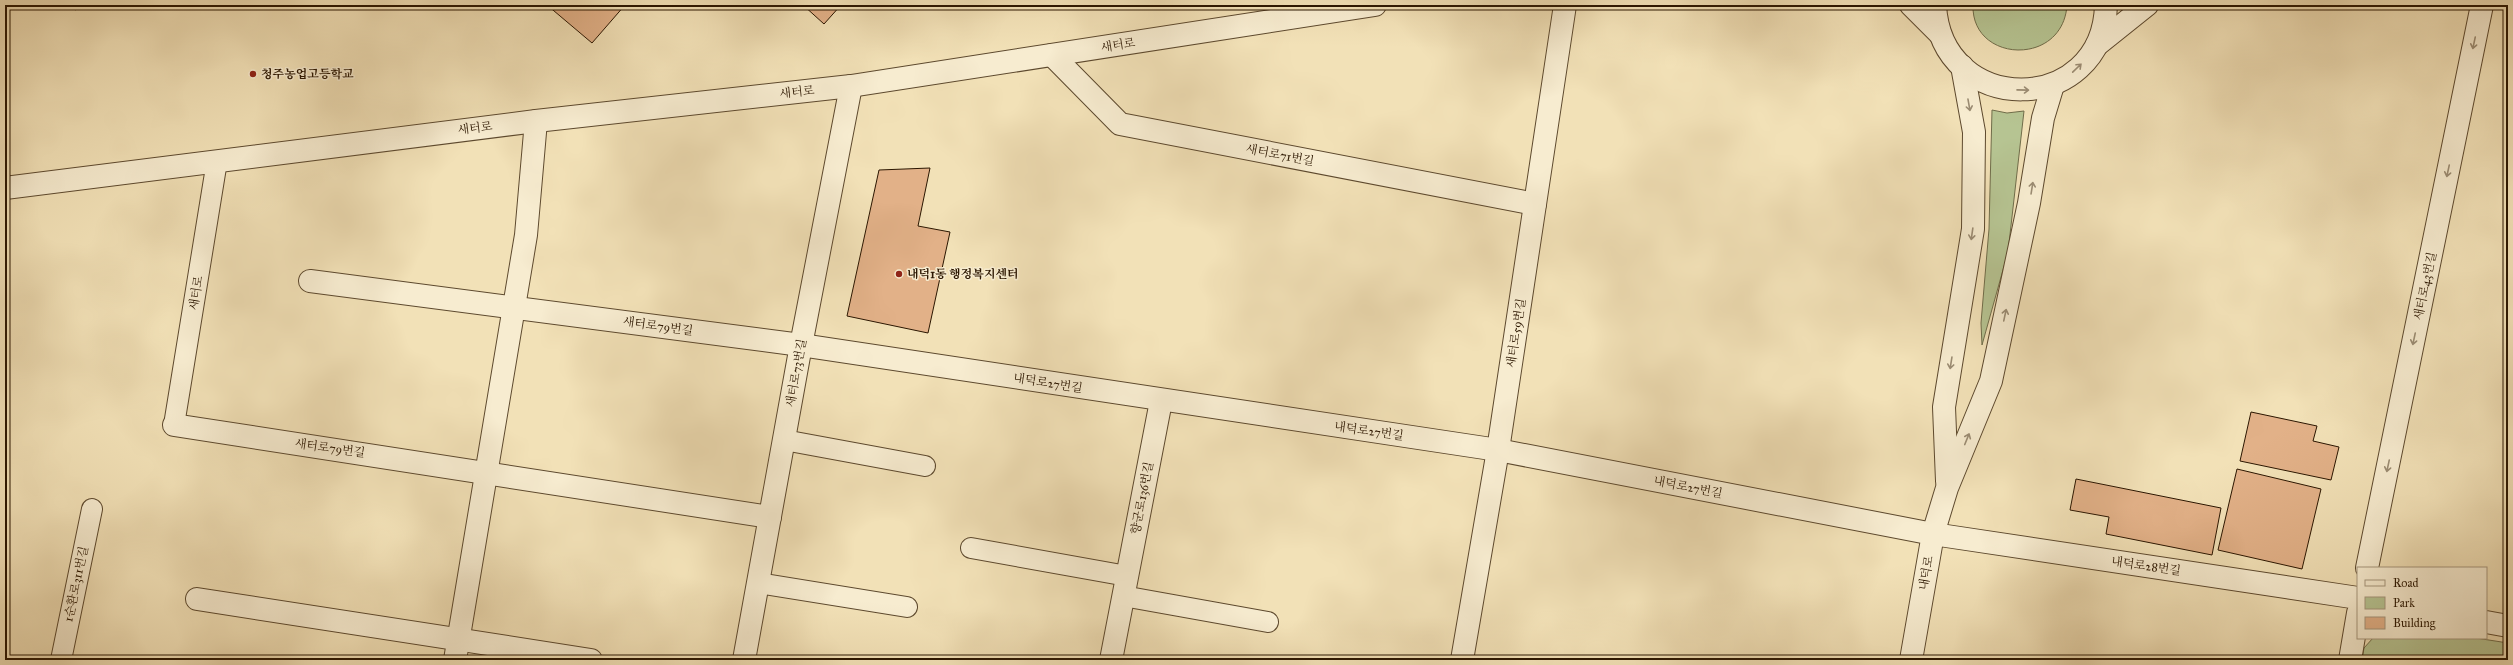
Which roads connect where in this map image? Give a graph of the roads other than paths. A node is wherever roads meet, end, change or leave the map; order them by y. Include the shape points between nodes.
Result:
1 (1375, 5) edge
2 (1565, 5) edge
3 (1911, 5) edge
4 (1935, 5) edge
5 (2106, 5) edge
6 (2147, 5) edge
7 (2482, 5) edge
8 (1940, 34) junction
9 (2096, 46) junction
10 (1052, 55) junction
11 (1962, 66) junction
12 (2053, 85) junction
13 (851, 86) junction
14 (536, 121) junction
15 (217, 161) junction
16 (5, 188) edge
17 (1535, 204) junction
18 (310, 281) dead end
19 (514, 307) junction
20 (801, 345) junction
21 (1161, 401) junction
22 (174, 425) joint
23 (784, 440) junction
24 (1498, 450) junction
25 (925, 466) dead end
26 (486, 472) junction
27 (1947, 488) junction
28 (92, 508) dead end
29 (770, 517) junction
30 (1933, 534) junction
31 (971, 548) dead end
32 (2367, 567) edge
33 (758, 583) junction
34 (1125, 586) junction
35 (2357, 598) edge
36 (197, 599) dead end
37 (907, 607) dead end
38 (2357, 619) edge
39 (1268, 622) dead end
40 (2487, 622) edge
41 (2508, 626) edge
42 (459, 638) junction
43 (60, 660) edge
44 (455, 660) edge
45 (591, 660) edge
46 (744, 660) edge
47 (1111, 660) edge
48 (1462, 660) edge
49 (1911, 660) edge
50 (2350, 660) edge

1 - 10 street, 새터로
2 - 17 street, 새터로59번길
3 - 8 street
4 - 8 street
5 - 9 street via 2106,22
6 - 9 street
7 -> 32 street, 새터로43번길
8 - 11 street via 1953,58
12 -> 9 street via 2077,70
10 - 13 street, 새터로
10 - 17 street, 새터로71번길 via 1120,124
11 -> 12 street via 1974,77 1998,88 2026,91
11 -> 27 street via 1974,132 1972,229 1944,406
27 -> 12 street via 1991,381 2029,203 2043,118
13 - 14 street, 새터로
13 - 20 street, 새터로73번길
14 - 15 street, 새터로
14 - 19 street via 526,235
15 - 16 street, 새터로
15 - 22 lane, 새터로
17 - 24 street, 새터로59번길
18 - 19 street, 새터로79번길
19 - 20 street, 새터로79번길
19 - 26 street
20 - 21 street, 내덕로27번길
20 - 23 street, 새터로73번길
21 - 24 street, 내덕로27번길
21 - 34 street, 향군로136번길
22 - 26 street, 새터로79번길
23 - 25 lane
23 - 29 street, 새터로73번길
24 - 30 street, 내덕로27번길
24 - 48 street, 새터로59번길
26 - 29 street, 새터로79번길
26 - 42 street
27 - 30 street, 내덕로
28 - 43 lane, 1순환로311번길
29 - 33 street, 새터로73번길
30 - 35 street, 내덕로28번길
30 - 49 street, 내덕로
31 - 34 lane
33 - 37 lane
33 - 46 street, 새터로73번길
34 - 39 lane
34 - 47 street, 향군로136번길
36 - 42 street
38 - 50 street
40 - 41 street
42 - 44 street
42 - 45 street

